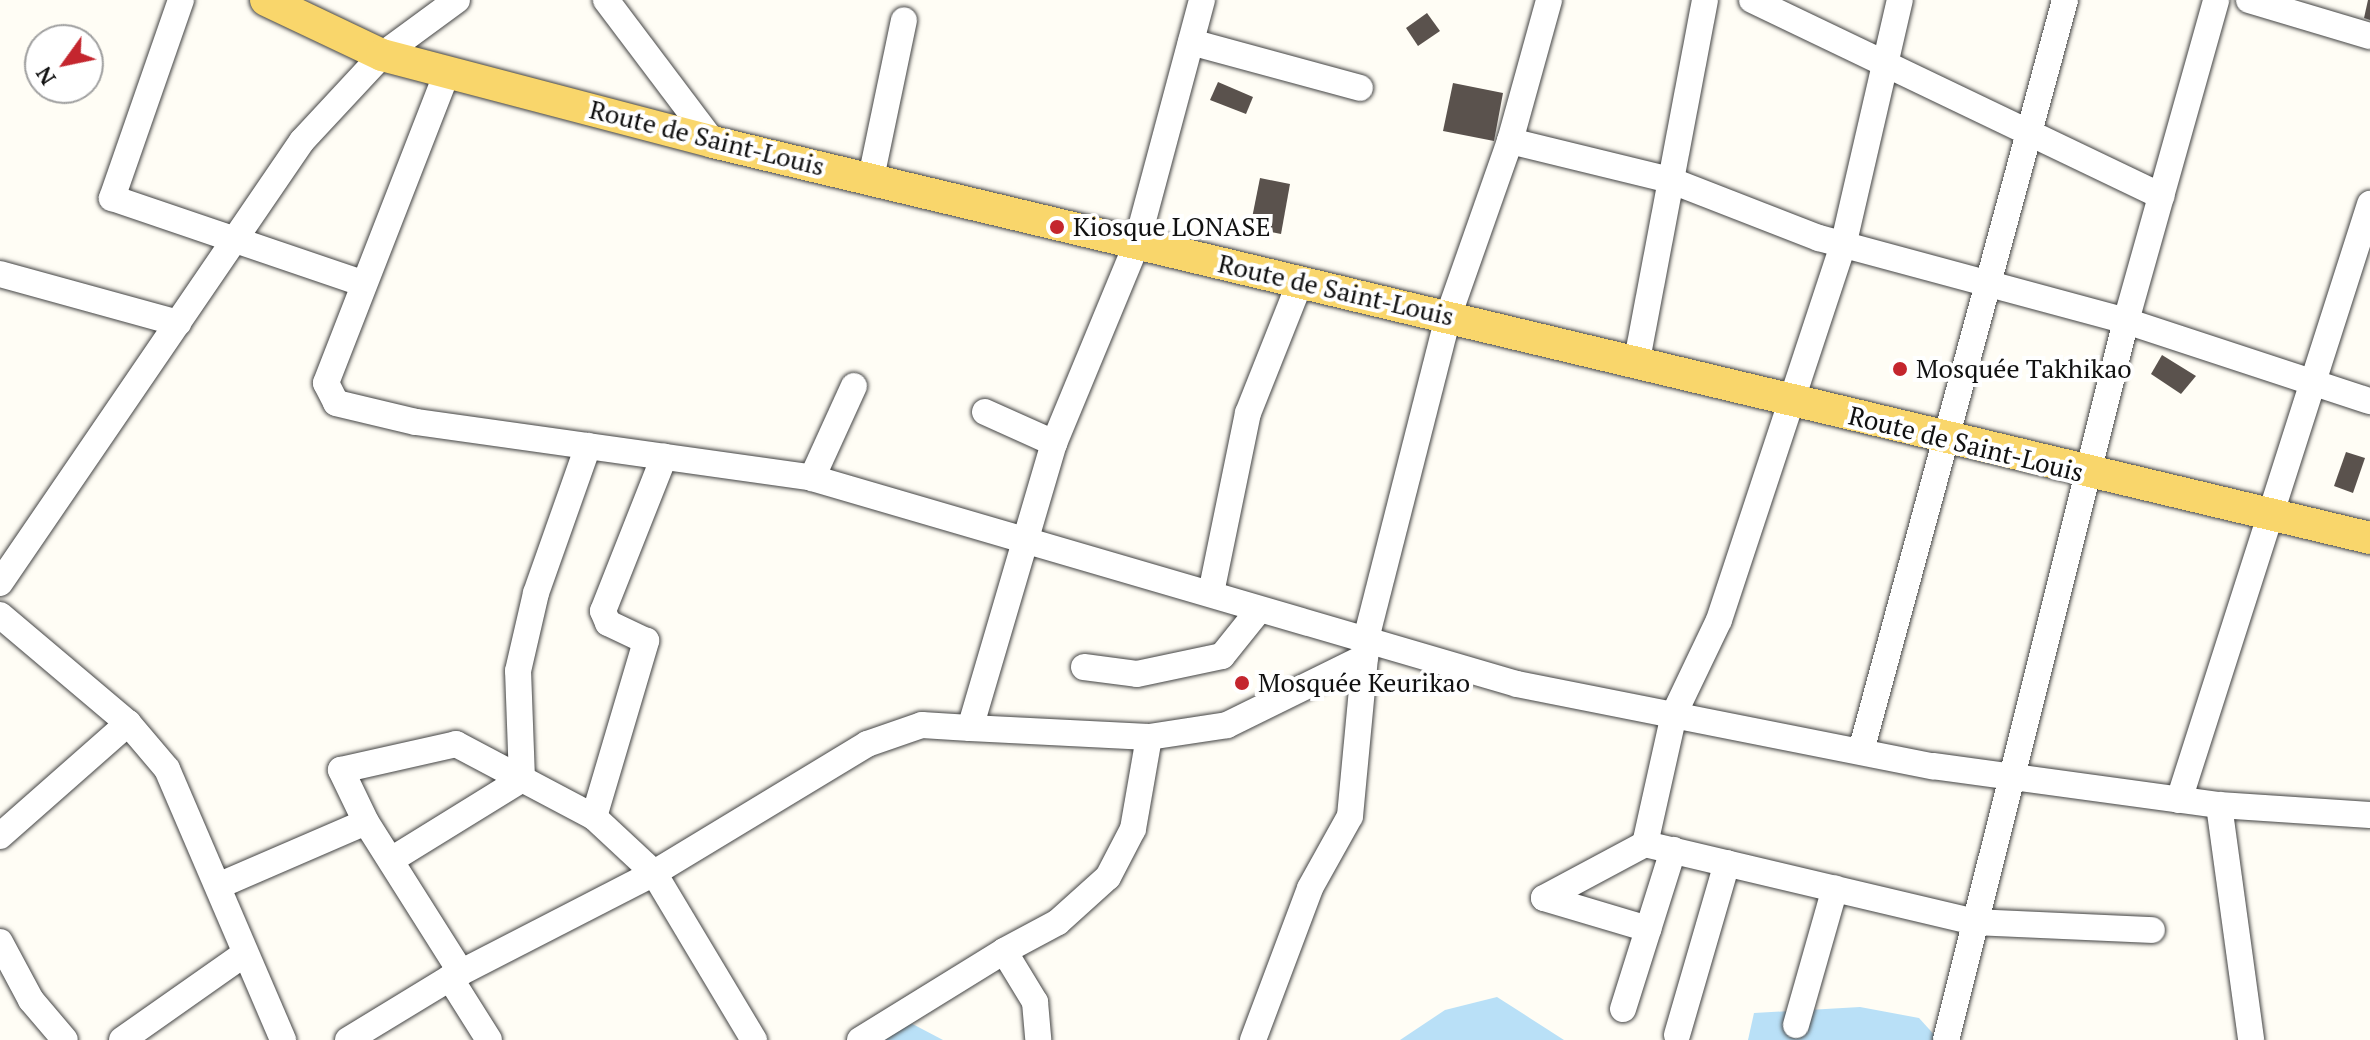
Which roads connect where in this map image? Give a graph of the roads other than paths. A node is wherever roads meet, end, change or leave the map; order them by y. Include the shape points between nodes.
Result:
1 (181, 0) edge
2 (266, 0) edge
3 (457, 0) edge
4 (606, 0) edge
5 (1202, 0) edge
6 (1549, 0) edge
7 (1705, 0) edge
8 (1752, 0) edge
9 (1900, 0) edge
10 (2065, 0) edge
11 (2216, 0) edge
12 (2249, 0) edge
13 (904, 20) dead end
14 (2370, 36) edge
15 (1191, 42) junction
16 (382, 55) junction
17 (1883, 64) junction
18 (448, 70) junction
19 (1360, 88) dead end
20 (2029, 132) junction
21 (1510, 141) junction
22 (713, 142) junction
23 (871, 178) junction
24 (1670, 180) junction
25 (2161, 196) junction
26 (2370, 204) edge
27 (231, 238) junction
28 (1844, 242) junction
29 (1137, 243) junction
30 (0, 274) edge
31 (1300, 282) junction
32 (364, 284) junction
33 (1984, 285) junction
34 (1448, 317) junction
35 (2126, 321) junction
36 (178, 323) junction
37 (1637, 360) junction
38 (2314, 381) junction
39 (854, 386) dead end
40 (2370, 401) edge
41 (1794, 403) junction
42 (985, 412) dead end
43 (1941, 439) junction
44 (1054, 443) junction
45 (588, 446) junction
46 (664, 457) junction
47 (2088, 474) junction
48 (812, 478) junction
49 (2274, 516) junction
50 (1029, 537) junction
51 (2370, 538) edge
52 (0, 583) edge
53 (1211, 593) junction
54 (1259, 610) junction
55 (0, 615) edge
56 (1366, 646) junction
57 (1084, 667) dead end
58 (1674, 714) junction
59 (128, 723) junction
60 (970, 728) junction
61 (1149, 737) junction
62 (1861, 751) junction
63 (2009, 777) junction
64 (522, 779) junction
65 (2179, 800) junction
66 (2219, 805) junction
67 (2370, 815) edge
68 (594, 817) junction
69 (366, 822) junction
70 (0, 836) edge
71 (1645, 844) junction
72 (1673, 850) junction
73 (391, 860) junction
74 (1727, 863) junction
75 (654, 873) junction
76 (218, 886) junction
77 (1835, 888) junction
78 (1975, 922) junction
79 (1648, 929) junction
80 (2152, 930) dead end
81 (0, 942) edge
82 (1004, 951) junction
83 (243, 955) junction
84 (456, 975) junction
85 (1623, 1009) dead end
86 (1796, 1025) dead end
87 (1677, 1035) dead end
88 (356, 1038) edge
89 (65, 1040) edge
90 (122, 1040) edge
91 (283, 1040) edge
92 (489, 1040) edge
93 (754, 1040) edge
94 (860, 1040) edge
95 (1038, 1040) edge
96 (1253, 1040) edge
97 (1946, 1040) edge
98 (2251, 1040) edge

1 - 27 street via 112,198
2 - 16 main road, Route de Saint-Louis
3 - 16 street
4 - 22 street
5 - 15 street
6 - 21 street
7 - 24 street
8 - 17 street
9 - 17 street
10 - 20 street
11 - 25 street
12 - 14 street
13 - 23 street
15 - 19 street
15 - 29 street
16 - 18 main road, Route de Saint-Louis
16 - 27 street via 329,108
17 - 20 street
17 - 28 street
18 - 22 main road, Route de Saint-Louis
18 - 32 street
20 - 25 street
20 - 33 street
21 - 24 street
21 - 34 street
22 - 23 main road, Route de Saint-Louis
23 - 29 main road, Route de Saint-Louis
24 - 28 street
24 - 37 street
25 - 35 street
26 - 38 street
27 - 32 street
27 - 36 street
28 - 33 street
28 - 41 street
29 - 31 main road, Route de Saint-Louis
29 - 44 street
30 - 36 street
31 - 34 main road, Route de Saint-Louis
31 - 53 street via 1248,413
32 - 45 street via 326,383 336,403
33 - 35 street
33 - 43 street
34 - 37 main road, Route de Saint-Louis
34 - 56 street
35 - 38 street
35 - 47 street
36 - 52 street
37 - 41 main road, Route de Saint-Louis
38 - 40 street
38 - 49 street
39 - 48 street
41 - 43 main road, Route de Saint-Louis
41 - 58 street via 1719,620
42 - 44 street
43 - 47 main road, Route de Saint-Louis
43 - 62 street
44 - 50 street
45 - 46 street
45 - 64 street via 536,593 518,671
46 - 48 street
46 - 68 street via 603,611 608,623 646,641
47 - 49 main road, Route de Saint-Louis
47 - 63 street
48 - 50 street
49 - 51 main road, Route de Saint-Louis
49 - 65 street
50 - 53 street
50 - 60 street
53 - 54 street
54 - 56 street
54 - 57 street via 1236,644 1216,658 1137,674
55 - 59 street
56 - 58 street via 1517,684
56 - 61 street via 1249,719
56 - 96 street via 1350,816 1310,888
58 - 62 street
58 - 71 street
59 - 70 street
59 - 76 street via 167,769
60 - 61 street
60 - 75 street via 922,725 867,744
61 - 82 street via 1133,829 1108,877 1058,922
62 - 63 street
63 - 65 street
63 - 78 street
64 - 68 street
64 - 69 street via 456,744 348,764 342,776
64 - 73 street
65 - 66 street
66 - 67 street
66 - 98 street
68 - 75 street
69 - 73 street
69 - 76 street
71 - 72 street
71 - 79 street via 1544,898
72 - 74 street
72 - 79 street
73 - 84 street
74 - 77 street
74 - 87 street
75 - 84 street
75 - 93 street
76 - 83 street
77 - 78 street
77 - 86 street
78 - 80 street
78 - 97 street
79 - 85 street
81 - 89 street via 31,1000
82 - 94 street
82 - 95 street via 1035,1002
83 - 90 street
83 - 91 street
84 - 88 street
84 - 92 street

